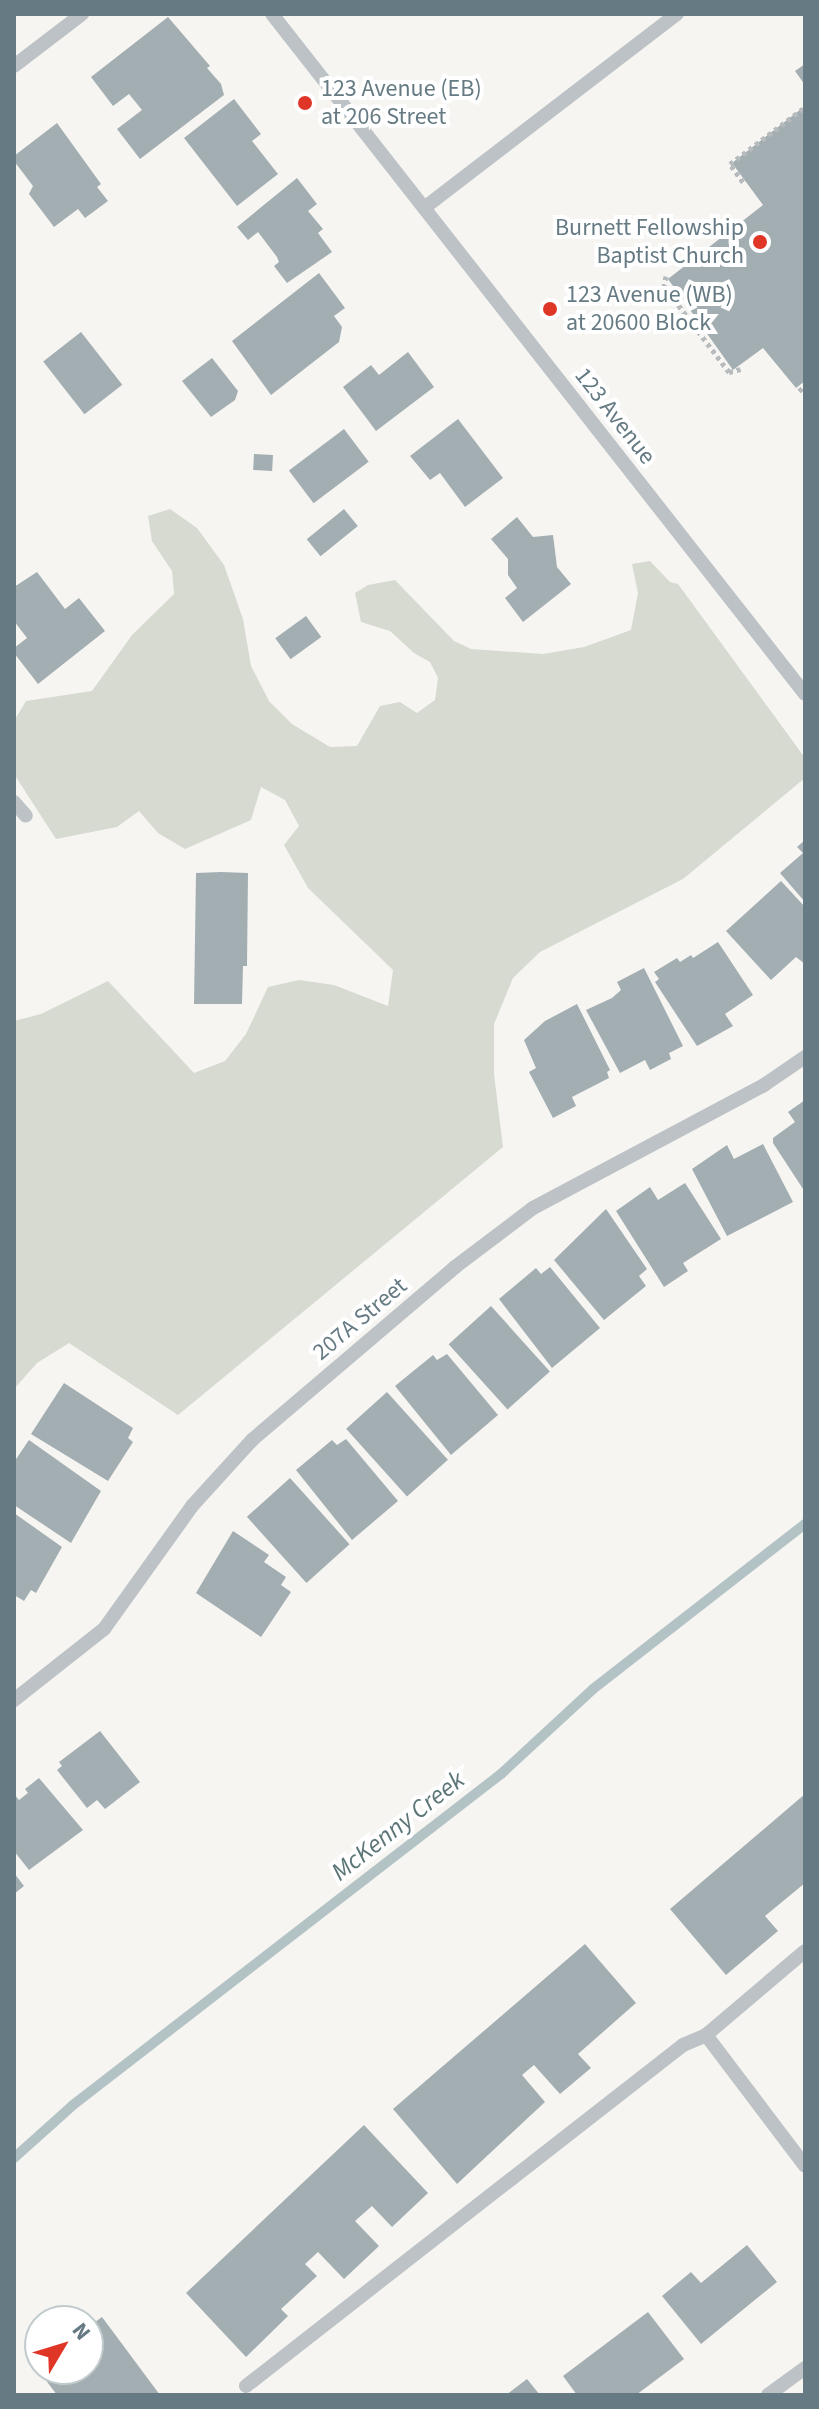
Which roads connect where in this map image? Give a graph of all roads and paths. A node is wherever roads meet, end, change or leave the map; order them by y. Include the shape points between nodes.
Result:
1 (82, 14) edge
2 (272, 14) edge
3 (677, 14) edge
4 (14, 66) edge
5 (805, 107) edge
6 (743, 182) dead end
7 (424, 208) junction
8 (666, 276) dead end
9 (741, 369) dead end
10 (805, 386) edge
11 (799, 391) dead end
12 (805, 694) edge
13 (14, 802) edge
14 (26, 816) dead end
15 (805, 1057) edge
16 (14, 1700) edge
17 (805, 1951) edge
18 (706, 2035) junction
19 (805, 2166) edge
20 (805, 2368) edge
21 (246, 2386) dead end
22 (768, 2395) edge

1 - 4 street
2 - 7 street, 123 Avenue
3 - 7 street
5 - 6 path via 730,164
7 - 12 street, 123 Avenue
8 - 9 path via 664,286 729,372
10 - 11 path
13 - 14 street
15 - 16 street, 207A Street via 764,1085 533,1208 455,1267 252,1440 192,1506 104,1629
17 - 18 street
18 - 19 street
18 - 21 street via 683,2045
20 - 22 street

